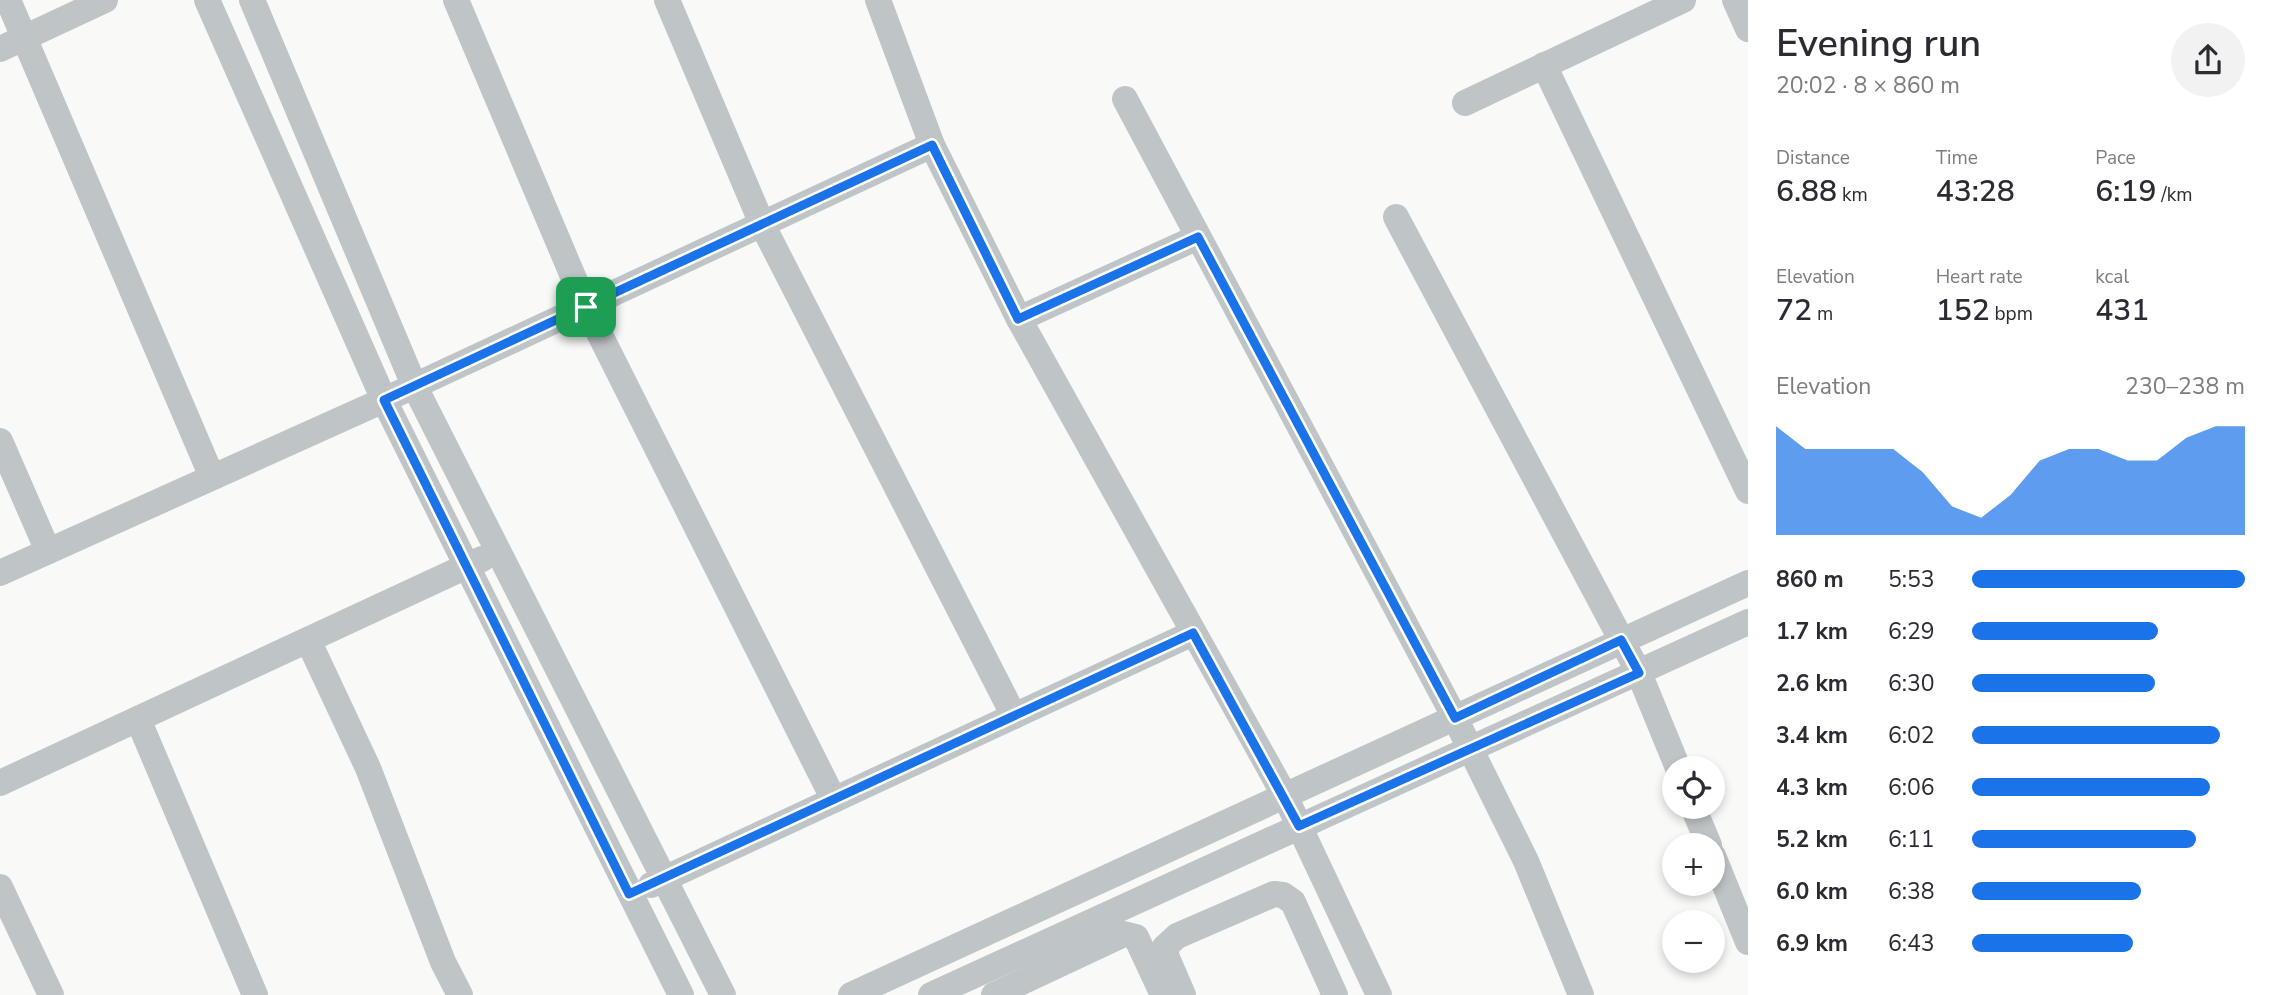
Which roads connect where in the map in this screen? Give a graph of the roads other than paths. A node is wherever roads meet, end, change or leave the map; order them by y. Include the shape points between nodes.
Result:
1 (8, 0) edge
2 (105, 0) edge
3 (207, 0) edge
4 (252, 0) edge
5 (456, 0) edge
6 (667, 0) edge
7 (877, 0) edge
8 (1682, 0) edge
9 (1735, 0) edge
10 (1748, 29) edge
11 (27, 37) junction
12 (0, 49) edge
13 (1544, 65) junction
14 (1125, 99) dead end
15 (1465, 103) dead end
16 (932, 145) junction
17 (1396, 217) dead end
18 (762, 224) junction
19 (1198, 237) junction
20 (586, 307) junction
21 (1018, 319) junction
22 (414, 385) junction
23 (384, 400) junction
24 (0, 441) edge
25 (212, 477) junction
26 (1748, 491) edge
27 (499, 550) junction
28 (48, 551) junction
29 (468, 566) junction
30 (0, 573) edge
31 (1748, 583) edge
32 (1748, 622) edge
33 (1193, 633) junction
34 (308, 640) junction
35 (1621, 640) junction
36 (1639, 673) junction
37 (1014, 716) junction
38 (1455, 718) junction
39 (138, 719) junction
40 (1470, 749) junction
41 (1673, 756) edge
42 (0, 783) edge
43 (1284, 796) junction
44 (834, 800) junction
45 (1299, 826) junction
46 (665, 879) junction
47 (1725, 885) edge
48 (0, 887) edge
49 (629, 894) junction
50 (1748, 942) edge
51 (51, 995) edge
52 (255, 995) edge
53 (460, 995) edge
54 (681, 995) edge
55 (723, 995) edge
56 (851, 995) edge
57 (932, 995) edge
58 (994, 995) edge
59 (1163, 995) edge
60 (1183, 995) edge
61 (1335, 995) edge
62 (1379, 995) edge
63 (1581, 995) edge

1 - 11 street
2 - 11 street
3 - 23 street
4 - 22 street
5 - 20 street
6 - 18 street
7 - 16 street
8 - 13 street
9 - 10 street
11 - 12 street
11 - 25 street
13 - 15 street
13 - 26 street
14 - 19 street
16 - 18 street
16 - 21 street
17 - 35 street
18 - 20 street
18 - 37 street
19 - 21 street
19 - 38 street
20 - 22 street
20 - 44 street
21 - 33 street
22 - 23 street
22 - 27 street
23 - 25 street
23 - 29 street
24 - 28 street
25 - 28 street
27 - 29 street
27 - 46 street
28 - 30 street
29 - 34 street
29 - 49 street
31 - 35 street
32 - 36 street
33 - 37 street
33 - 43 street
34 - 39 street
34 - 53 street via 369,768 443,962
35 - 36 street
35 - 38 street
36 - 40 street
36 - 41 street
37 - 44 street
38 - 40 street
38 - 43 street
39 - 42 street
39 - 52 street
40 - 45 street
40 - 63 street via 1526,861
43 - 45 street
43 - 56 street
44 - 46 street
45 - 57 street
45 - 62 street
46 - 49 street
46 - 55 street
47 - 50 street
48 - 51 street
49 - 54 street
58 - 59 street via 1124,934 1136,937
60 - 61 street via 1165,947 1177,936 1274,894 1293,902

